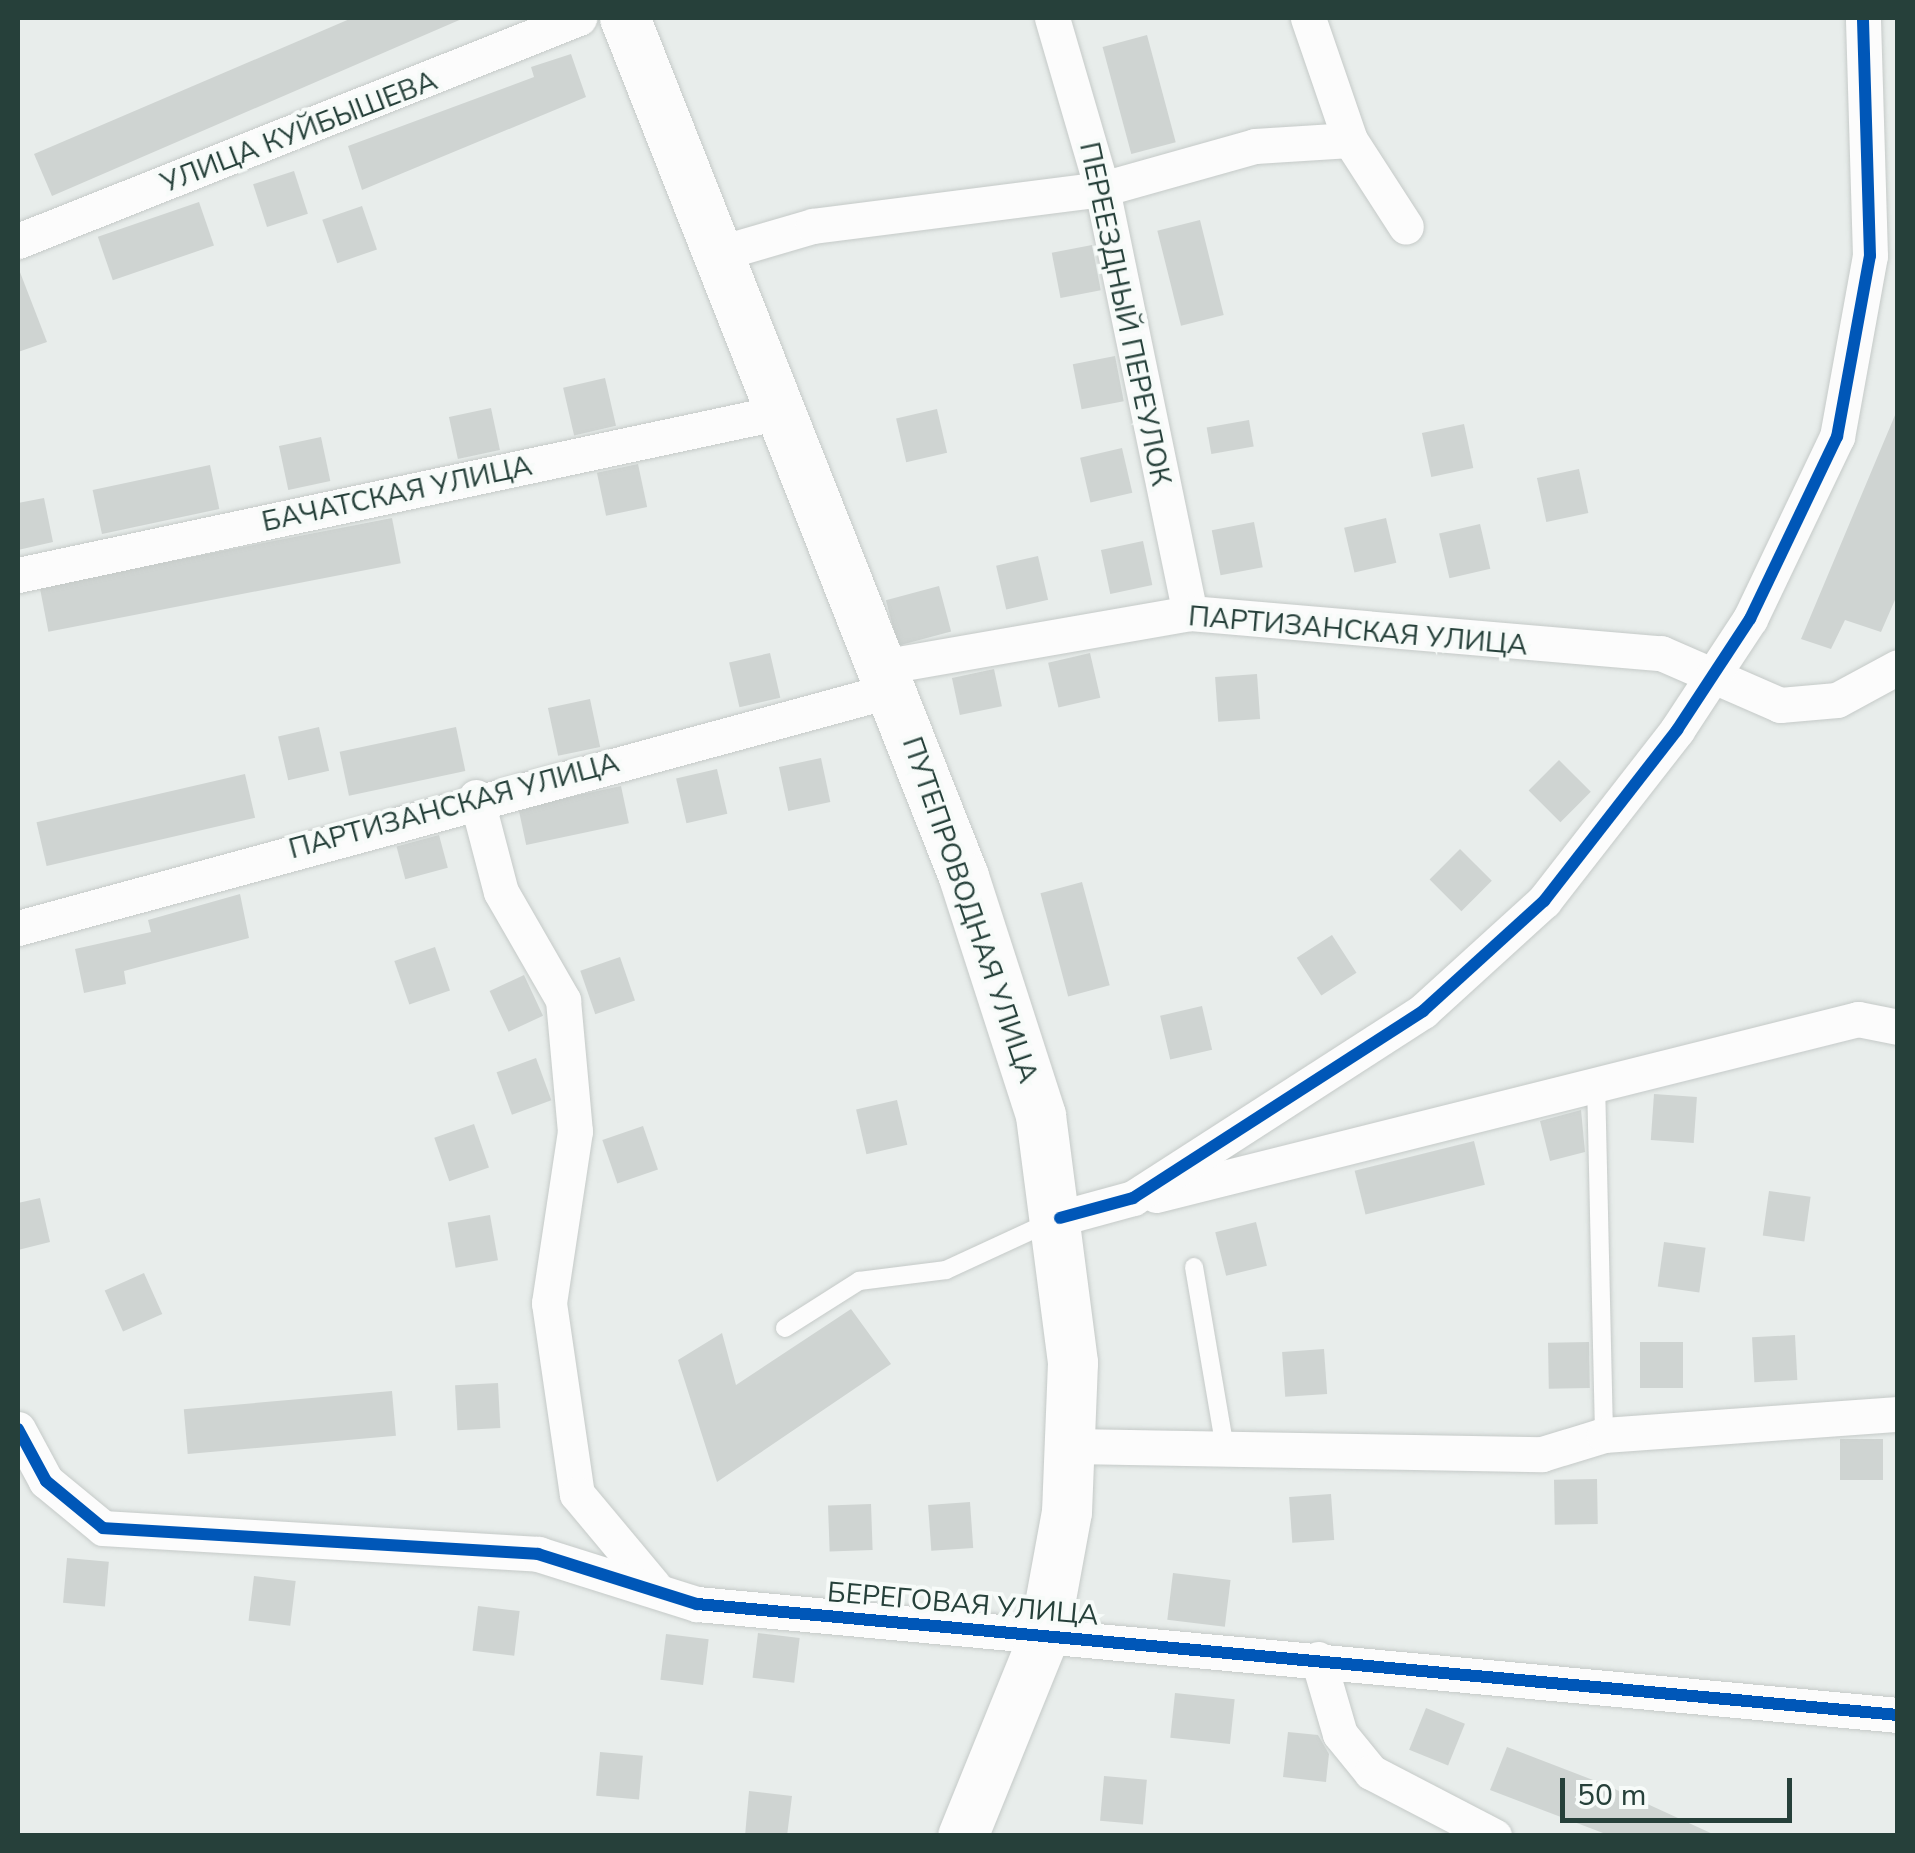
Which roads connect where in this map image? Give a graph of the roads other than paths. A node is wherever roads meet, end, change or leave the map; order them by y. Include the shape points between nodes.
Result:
1 (579, 18) edge
2 (625, 18) edge
3 (1052, 18) edge
4 (1308, 18) edge
5 (1862, 18) edge
6 (1350, 140) junction
7 (1102, 189) junction
8 (1406, 227) dead end
9 (18, 242) edge
10 (717, 254) junction
11 (776, 413) junction
12 (18, 575) edge
13 (1190, 613) junction
14 (1898, 668) edge
15 (1715, 672) junction
16 (886, 679) junction
17 (476, 797) junction
18 (18, 928) edge
19 (1898, 1027) edge
20 (1596, 1079) junction
21 (1069, 1215) junction
22 (1194, 1267) dead end
23 (785, 1328) dead end
24 (1898, 1414) edge
25 (18, 1428) edge
26 (1604, 1436) junction
27 (1072, 1446) junction
28 (1225, 1448) junction
29 (32, 1483) edge
30 (653, 1584) junction
31 (1044, 1637) junction
32 (1318, 1659) junction
33 (1898, 1715) edge
34 (962, 1836) edge
35 (1494, 1836) edge

1 - 9 street, УЛИЦА КУЙБЫШЕВА
2 - 10 main road, ПУТЕПРОВОДНАЯ УЛИЦА
3 - 7 street, ПЕРЕЕЗДНЫЙ ПЕРЕУЛОК
4 - 6 street
5 - 15 street via 1870,256 1837,437
6 - 7 street via 1255,146
6 - 8 street
7 - 10 street via 813,226
7 - 13 street, ПЕРЕЕЗДНЫЙ ПЕРЕУЛОК
10 - 11 main road, ПУТЕПРОВОДНАЯ УЛИЦА
11 - 12 street, БАЧАТСКАЯ УЛИЦА
11 - 16 main road, ПУТЕПРОВОДНАЯ УЛИЦА
13 - 15 street, ПАРТИЗАНСКАЯ УЛИЦА via 1661,653
13 - 16 street, ПАРТИЗАНСКАЯ УЛИЦА
14 - 15 street, ПАРТИЗАНСКАЯ УЛИЦА via 1838,700 1780,705
15 - 21 street via 1544,901 1423,1011 1134,1198
16 - 17 street, ПАРТИЗАНСКАЯ УЛИЦА
16 - 21 main road, ПУТЕПРОВОДНАЯ УЛИЦА via 1012,1021
17 - 18 street, ПАРТИЗАНСКАЯ УЛИЦА
17 - 30 street via 501,892 563,1000 575,1130 548,1302 577,1494
19 - 20 street via 1858,1019
20 - 21 street via 1306,1162
20 - 26 lane
21 - 23 lane via 946,1270 858,1280
21 - 27 main road, ПУТЕПРОВОДНАЯ УЛИЦА
22 - 28 lane
24 - 26 street
25 - 29 street
26 - 28 street via 1542,1454
27 - 28 street
27 - 31 main road, ПУТЕПРОВОДНАЯ УЛИЦА
29 - 30 street, БЕРЕГОВАЯ УЛИЦА via 103,1528 538,1554
30 - 31 street, БЕРЕГОВАЯ УЛИЦА via 697,1604
31 - 32 street, БЕРЕГОВАЯ УЛИЦА
31 - 34 main road, ПУТЕПРОВОДНАЯ УЛИЦА
32 - 33 street, БЕРЕГОВАЯ УЛИЦА
32 - 35 street via 1340,1734 1371,1772

